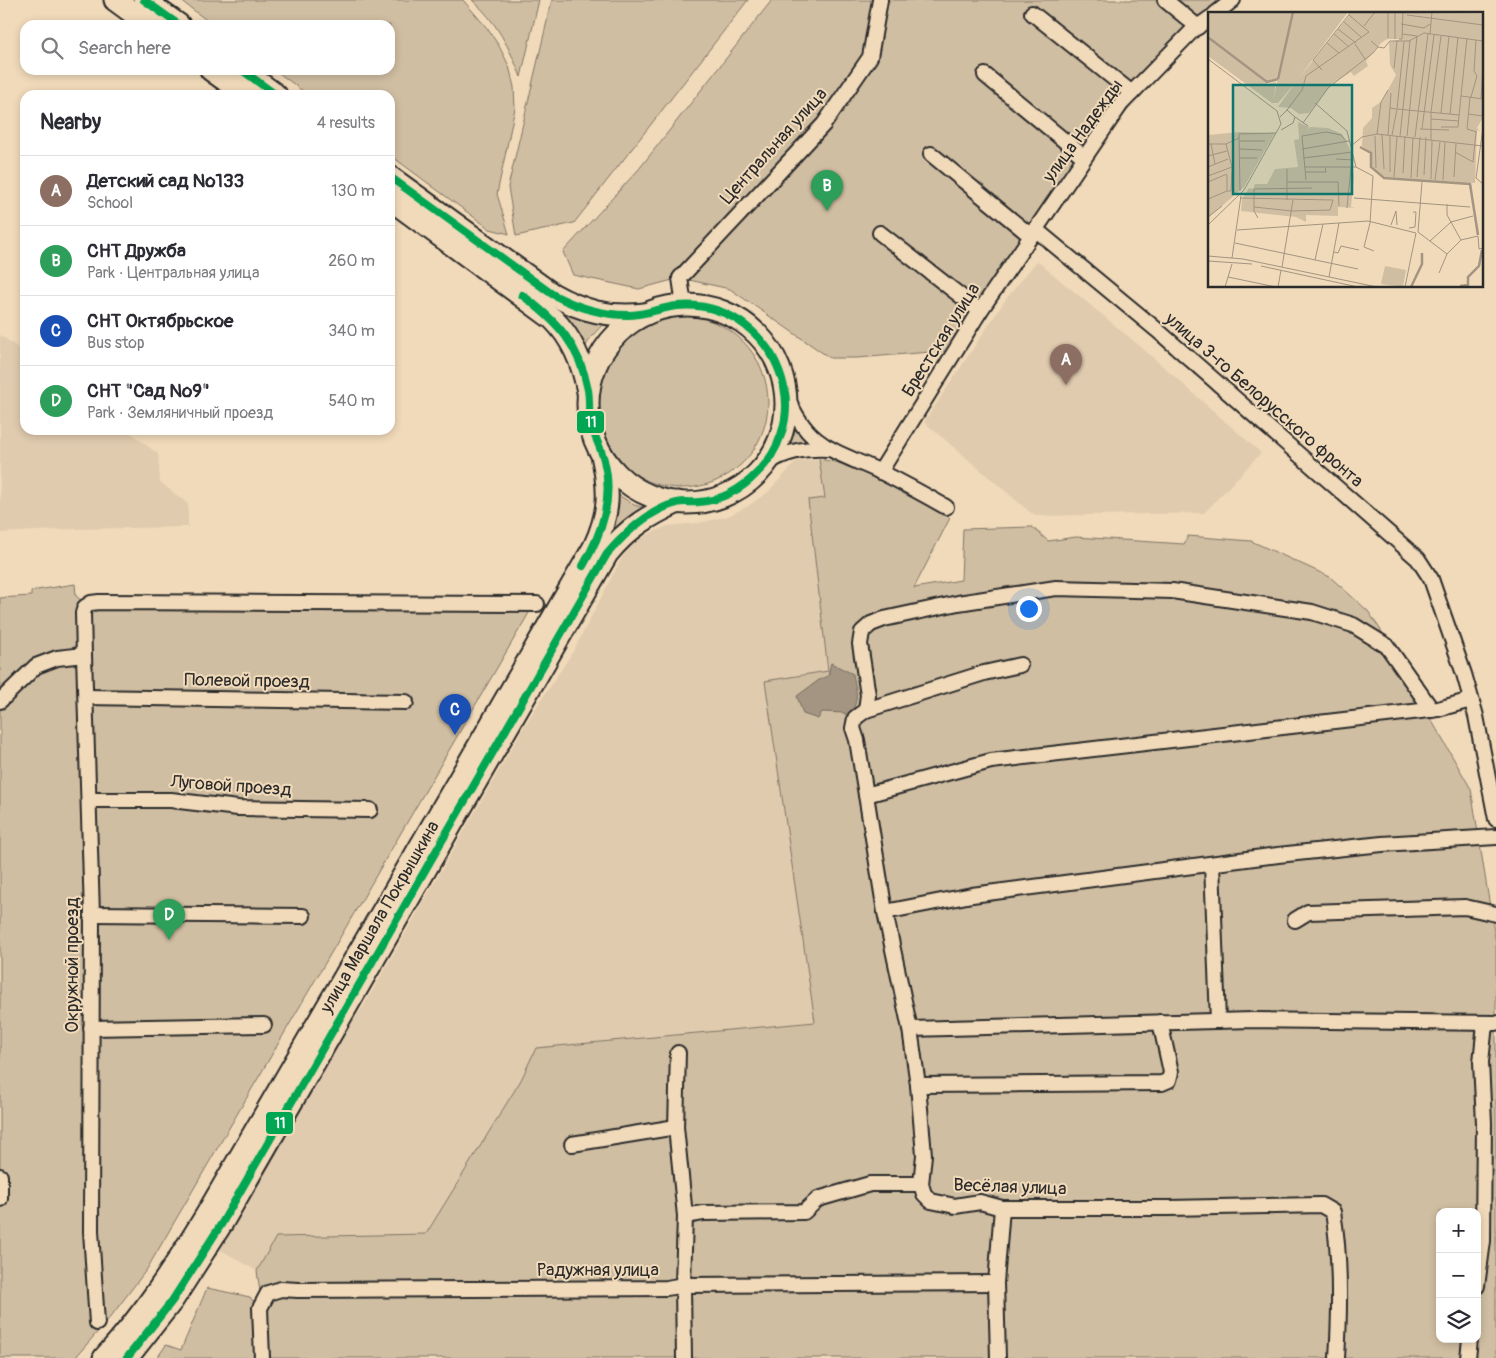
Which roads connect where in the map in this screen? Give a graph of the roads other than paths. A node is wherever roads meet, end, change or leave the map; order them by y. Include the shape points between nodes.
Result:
1 (115, 0) edge
2 (144, 0) edge
3 (880, 0) edge
4 (1165, 0) edge
5 (1233, 0) edge
6 (1218, 12) edge
7 (1032, 13) dead end
8 (142, 20) edge
9 (172, 20) edge
10 (1208, 20) edge
11 (1198, 27) junction
12 (218, 75) edge
13 (249, 75) edge
14 (985, 75) dead end
15 (239, 90) edge
16 (269, 90) edge
17 (1132, 93) junction
18 (931, 154) dead end
19 (1084, 157) junction
20 (395, 181) edge
21 (395, 204) edge
22 (880, 233) dead end
23 (1033, 233) junction
24 (684, 306) junction
25 (980, 311) junction
26 (648, 314) junction
27 (786, 394) junction
28 (589, 395) junction
29 (828, 449) junction
30 (602, 455) junction
31 (766, 464) junction
32 (880, 472) junction
33 (678, 502) junction
34 (946, 507) dead end
35 (537, 604) dead end
36 (84, 655) junction
37 (1020, 665) dead end
38 (86, 697) junction
39 (1471, 700) junction
40 (0, 701) edge
41 (406, 702) dead end
42 (866, 710) junction
43 (1432, 710) junction
44 (1490, 754) edge
45 (866, 795) junction
46 (90, 800) junction
47 (370, 810) dead end
48 (1496, 819) edge
49 (1496, 837) edge
50 (1212, 864) junction
51 (885, 912) junction
52 (92, 914) junction
53 (1496, 914) edge
54 (303, 916) dead end
55 (1295, 920) dead end
56 (1218, 1021) junction
57 (1160, 1022) junction
58 (1491, 1023) edge
59 (264, 1025) dead end
60 (91, 1028) junction
61 (910, 1029) junction
62 (678, 1053) dead end
63 (918, 1085) junction
64 (676, 1127) junction
65 (572, 1144) dead end
66 (0, 1176) edge
67 (921, 1184) junction
68 (0, 1199) edge
69 (1002, 1208) junction
70 (686, 1216) junction
71 (1481, 1256) edge
72 (996, 1282) junction
73 (683, 1285) junction
74 (97, 1323) dead end
75 (1470, 1343) edge
76 (104, 1358) edge
77 (127, 1358) edge
78 (262, 1358) edge
79 (684, 1358) edge
80 (998, 1358) edge
81 (1337, 1358) edge
82 (1468, 1358) edge

1 - 8 main road
2 - 9 main road
3 - 24 street, Центральная улица via 870,57 824,124 680,278
4 - 11 street
5 - 6 street
7 - 17 street
10 - 11 street, улица Надежды
11 - 17 street, улица Надежды
12 - 15 main road
13 - 16 main road
14 - 19 street
17 - 19 street, улица Надежды
18 - 23 street, улица 3-го Белорусского фронта
19 - 23 street, улица Надежды
20 - 26 main road via 568,303 601,313
21 - 28 main road via 553,319 575,349
22 - 25 street
23 - 25 street, Брестская улица
23 - 39 street, улица 3-го Белорусского фронта via 1157,330 1418,559 1432,579
24 - 26 main road
24 - 27 main road via 720,311 743,322 765,343 775,359
25 - 32 street, Брестская улица
26 - 28 main road via 622,330 605,349 594,371
27 - 29 street via 799,422
27 - 31 main road via 782,431
28 - 30 main road via 591,426
29 - 31 street via 790,452
29 - 32 street
30 - 33 main road via 637,489 660,499
30 - 76 main road, улица Маршала Покрышкина via 607,482 606,512 594,547 207,1214 158,1291
31 - 33 main road via 748,482 727,494 703,502
32 - 34 street
33 - 77 main road, улица Маршала Покрышкина via 632,527 607,554 222,1223 172,1301
35 - 36 street, Окружной проезд via 99,602 85,607
36 - 38 street, Окружной проезд
36 - 40 street via 57,658 36,666
37 - 42 street
38 - 41 street, Полевой проезд
38 - 46 street, Окружной проезд
39 - 43 street
39 - 44 street, улица 3-го Белорусского фронта
42 - 43 street via 868,695 860,644 862,632 871,624 958,603 1056,588 1172,591 1312,612 1353,625 1387,646
42 - 45 street via 854,718 853,728
43 - 45 street via 991,761
44 - 48 street, улица 3-го Белорусского фронта
45 - 51 street
46 - 47 street, Луговой проезд via 171,800 238,808
46 - 52 street, Окружной проезд
49 - 50 street via 1382,844
50 - 51 street via 972,895
50 - 56 street
51 - 61 street
52 - 54 street
52 - 60 street, Окружной проезд
53 - 55 street via 1465,907 1308,912
56 - 57 street
56 - 58 street
57 - 61 street
57 - 63 street via 1172,1072 1169,1080 1162,1083
58 - 71 street via 1481,1062 1484,1123
59 - 60 street
60 - 74 street, Окружной проезд via 91,1231
61 - 63 street
62 - 64 street
63 - 67 street via 924,1155
64 - 65 street
64 - 70 street
66 - 68 street
67 - 69 street, Весёлая улица via 931,1201 955,1206 980,1202
67 - 70 street via 870,1184 818,1199 804,1212
69 - 72 street
69 - 81 street, Весёлая улица via 1321,1205 1333,1212 1337,1237
70 - 73 street
72 - 73 street, Радужная улица
72 - 80 street
73 - 78 street, Радужная улица via 667,1288 281,1289 268,1293 260,1308
73 - 79 street
75 - 82 street

